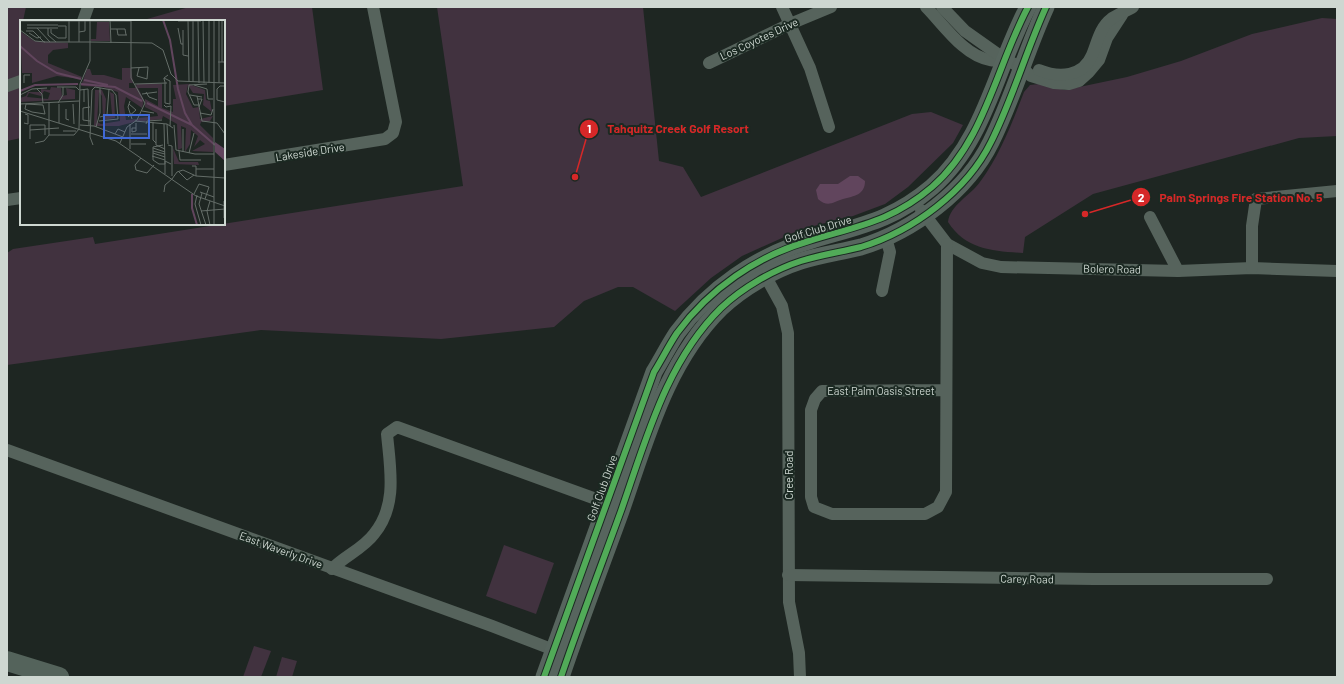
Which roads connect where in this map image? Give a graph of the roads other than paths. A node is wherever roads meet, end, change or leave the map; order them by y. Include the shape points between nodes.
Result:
1 (88, 7) edge
2 (373, 7) edge
3 (782, 7) edge
4 (831, 7) edge
5 (926, 7) edge
6 (942, 7) edge
7 (1028, 7) edge
8 (1046, 7) edge
9 (1133, 7) edge
10 (83, 20) edge
11 (790, 24) junction
12 (709, 63) dead end
13 (1013, 64) junction
14 (20, 81) edge
15 (7, 86) edge
16 (829, 127) dead end
17 (225, 165) edge
18 (1337, 191) edge
19 (20, 198) edge
20 (7, 200) edge
21 (915, 200) junction
22 (926, 215) junction
23 (1150, 217) dead end
24 (886, 238) junction
25 (947, 244) junction
26 (1252, 268) junction
27 (1178, 271) junction
28 (1337, 271) edge
29 (766, 277) junction
30 (882, 291) dead end
31 (946, 390) junction
32 (7, 450) edge
33 (607, 503) junction
34 (332, 569) junction
35 (788, 575) junction
36 (1267, 579) dead end
37 (554, 650) junction
38 (7, 661) edge
39 (59, 677) edge
40 (544, 677) edge
41 (561, 677) edge
42 (800, 677) edge

1 - 10 street
2 - 17 street, Lakeside Drive via 396,122 393,133 385,140
3 - 11 street
4 - 11 street, Los Coyotes Drive
5 - 13 street via 955,39 972,52 989,60
6 - 13 street via 965,31
7 - 13 street, Golf Club Drive
8 - 13 street, Golf Club Drive
9 - 13 street via 1122,15 1107,38 1099,60 1079,81 1069,84 1054,83 1031,76
11 - 12 street, Los Coyotes Drive
11 - 16 street via 810,68
13 - 21 street, Golf Club Drive via 954,165
13 - 22 street, Golf Club Drive via 990,144 971,173
14 - 15 street
18 - 26 street via 1256,199 1252,226
19 - 20 street
21 - 22 street, Bolero Road
21 - 33 street, Golf Club Drive via 891,216 808,241 760,260 723,285 696,309 654,372
22 - 24 street, Golf Club Drive
22 - 25 street, Bolero Road
23 - 27 street
24 - 29 street, Golf Club Drive via 800,262
24 - 30 street via 890,252
25 - 27 street, Bolero Road via 982,263 1001,267
25 - 31 street, East Palm Oasis Street
26 - 27 street, Bolero Road
26 - 28 street, Bolero Road
29 - 35 street, Cree Road via 782,306 788,333
29 - 41 street, Golf Club Drive via 723,306 703,327 672,375 651,426
31 - 31 street, East Palm Oasis Street via 822,390 811,410 811,497 814,507 832,514 925,514 938,507 946,492
32 - 34 street, East Waverly Drive
33 - 34 street via 397,427 387,434 392,486 382,522 363,545 342,558
33 - 37 street, Golf Club Drive
34 - 37 street, East Waverly Drive
35 - 36 street, Carey Road via 1094,580
35 - 42 street, Cree Road via 789,602 799,653
37 - 40 street, Golf Club Drive
38 - 39 main road

